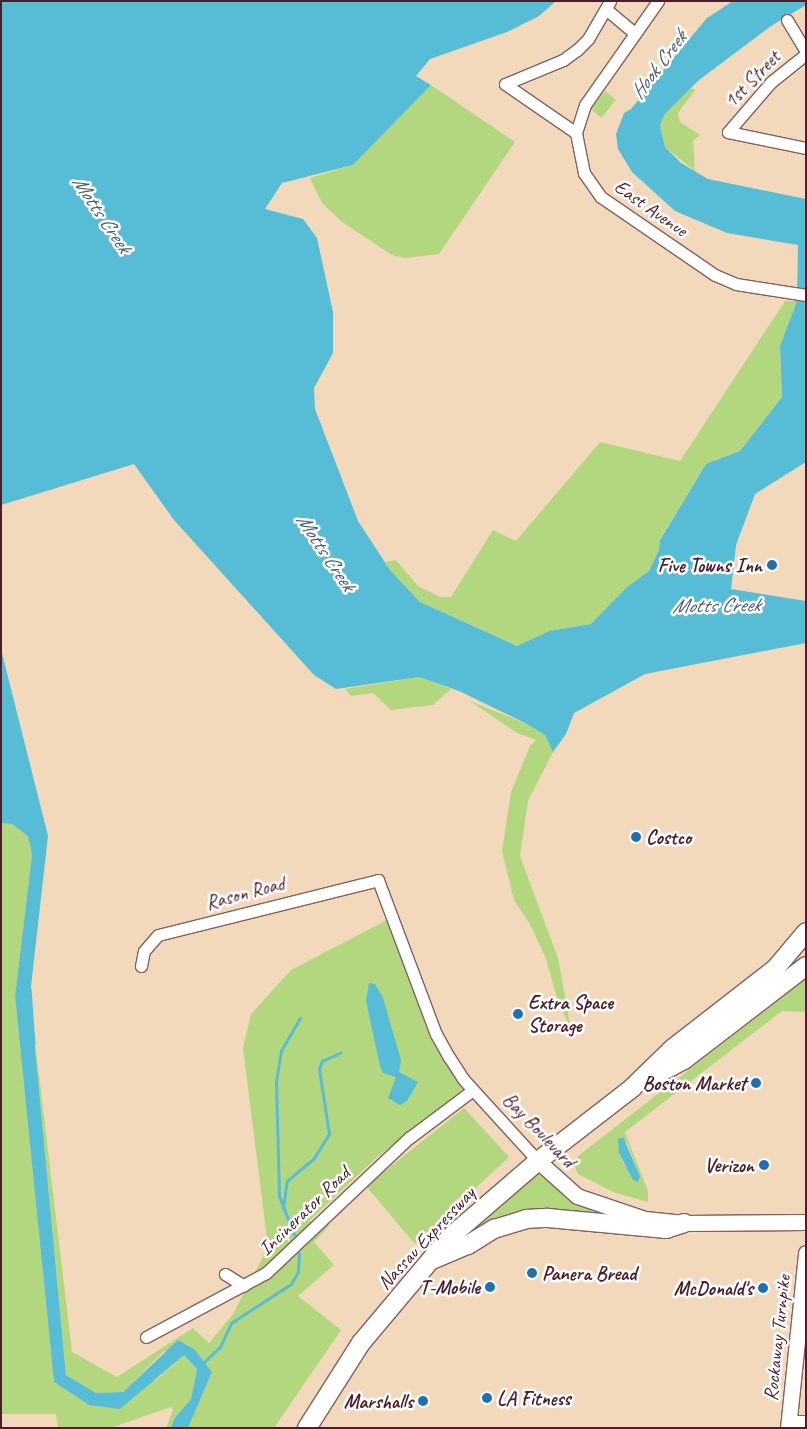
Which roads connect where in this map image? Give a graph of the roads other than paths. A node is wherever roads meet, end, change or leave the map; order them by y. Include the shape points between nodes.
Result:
1 (658, 1) edge
2 (609, 5) edge
3 (786, 20) dead end
4 (634, 33) junction
5 (806, 53) edge
6 (576, 134) junction
7 (806, 148) edge
8 (801, 294) edge
9 (378, 880) joint
10 (806, 932) edge
11 (141, 966) dead end
12 (806, 966) edge
13 (632, 1088) junction
14 (473, 1090) junction
15 (538, 1160) junction
16 (806, 1222) edge
17 (684, 1223) junction
18 (806, 1253) edge
19 (427, 1262) junction
20 (225, 1274) dead end
21 (244, 1286) junction
22 (802, 1323) edge
23 (146, 1337) dead end
24 (806, 1421) edge
25 (788, 1425) edge
26 (307, 1428) edge

1 - 4 street
2 - 4 street
2 - 6 street via 588,39 563,60 504,84
3 - 5 street
4 - 6 street via 590,95
5 - 7 street, 1st Street via 772,82 728,132
6 - 8 street, East Avenue via 584,173 601,197 620,212 715,274 736,284
9 - 11 street, Rason Road via 158,935 144,950
9 - 14 street, Bay Boulevard via 436,1034
10 - 13 highway, Nassau Expressway via 782,962 673,1048
12 - 13 highway, Nassau Expressway via 684,1060
13 - 15 highway, Nassau Expressway
14 - 15 street, Bay Boulevard
14 - 21 street, Incinerator Road via 409,1138 277,1263
15 - 17 main road, Bay Boulevard via 569,1190 587,1201 645,1219
15 - 19 highway, Nassau Expressway via 486,1203
16 - 17 main road, Bay Boulevard
17 - 19 highway via 666,1230 548,1218 526,1219 494,1229 468,1245
18 - 22 main road, Rockaway Turnpike
19 - 26 highway, Nassau Expressway via 361,1343
20 - 21 street
21 - 23 street, Incinerator Road
22 - 25 main road, Rockaway Turnpike
24 - 25 street

